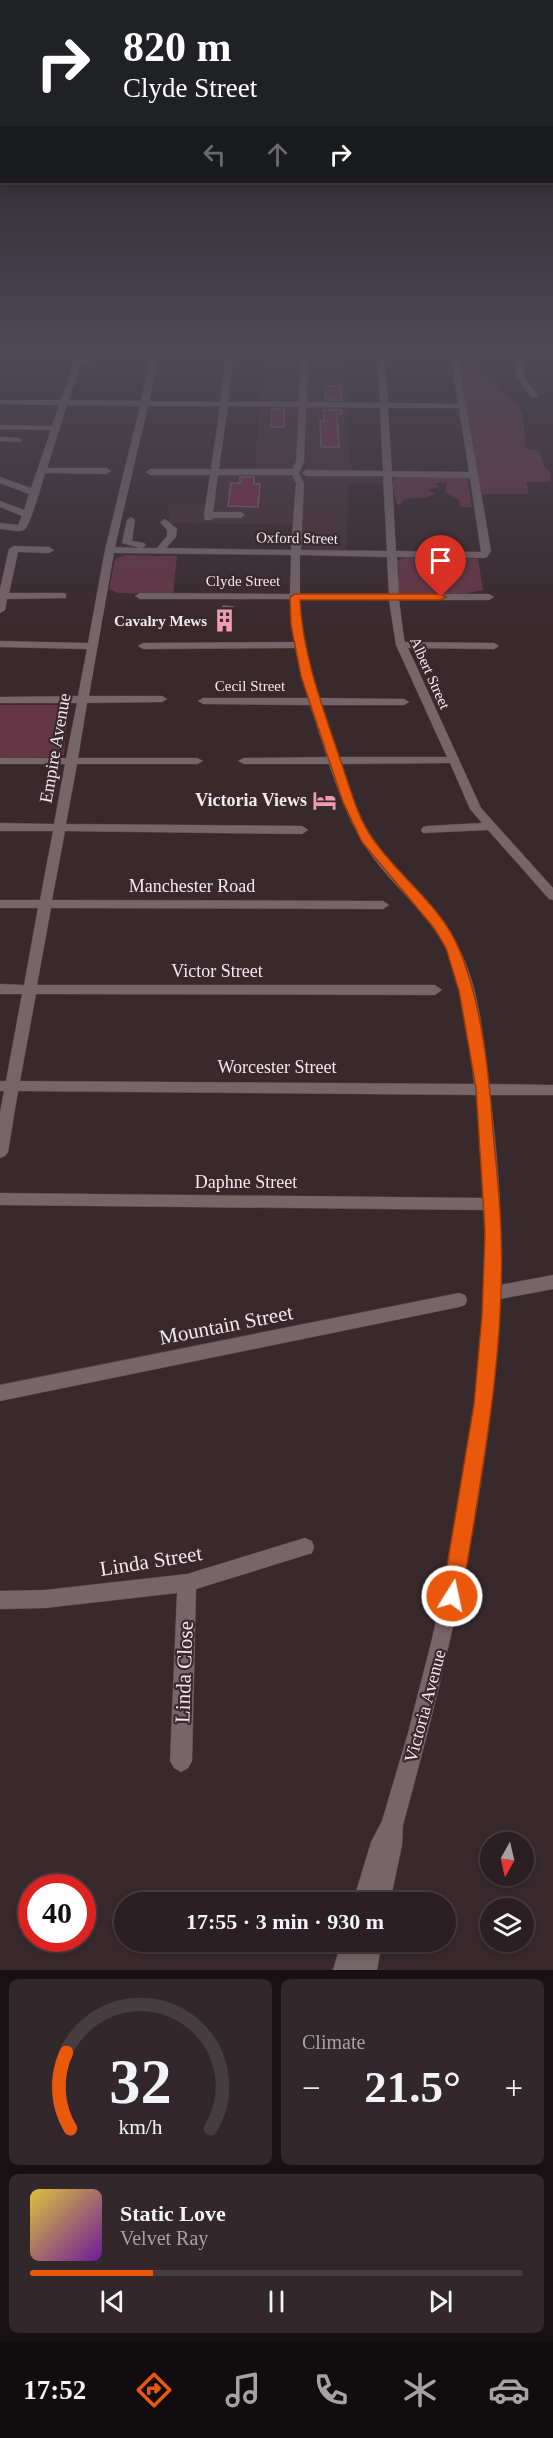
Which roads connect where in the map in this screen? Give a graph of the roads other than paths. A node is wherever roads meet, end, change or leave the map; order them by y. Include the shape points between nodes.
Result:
1 (50, 445) edge
2 (134, 445) edge
3 (218, 445) edge
4 (301, 445) edge
5 (386, 445) edge
6 (469, 445) edge
7 (41, 470) junction
8 (107, 471) dead end
9 (150, 472) dead end
10 (214, 472) junction
11 (300, 473) junction
12 (388, 474) junction
13 (473, 475) junction
14 (0, 480) edge
15 (33, 492) junction
16 (0, 504) edge
17 (28, 515) junction
18 (241, 515) dead end
19 (131, 520) dead end
20 (165, 522) dead end
21 (0, 526) edge
22 (161, 548) junction
23 (49, 550) dead end
24 (110, 550) junction
25 (296, 553) junction
26 (392, 555) junction
27 (5, 596) junction
28 (63, 596) dead end
29 (141, 596) dead end
30 (295, 597) junction
31 (394, 597) junction
32 (489, 597) dead end
33 (0, 610) edge
34 (0, 644) edge
35 (300, 645) junction
36 (401, 645) junction
37 (92, 646) junction
38 (143, 646) dead end
39 (494, 646) dead end
40 (82, 699) junction
41 (162, 699) dead end
42 (0, 700) edge
43 (314, 700) junction
44 (203, 701) dead end
45 (404, 702) dead end
46 (2, 760) dead end
47 (71, 760) junction
48 (452, 760) junction
49 (197, 761) dead end
50 (244, 761) dead end
51 (334, 761) junction
52 (492, 826) junction
53 (0, 827) edge
54 (59, 827) junction
55 (302, 830) dead end
56 (427, 830) dead end
57 (553, 896) edge
58 (0, 904) edge
59 (45, 904) junction
60 (383, 905) dead end
61 (0, 989) edge
62 (30, 989) junction
63 (435, 990) dead end
64 (6, 1087) edge
65 (483, 1088) junction
66 (553, 1090) edge
67 (0, 1152) edge
68 (0, 1199) edge
69 (492, 1204) junction
70 (553, 1282) edge
71 (491, 1294) junction
72 (459, 1300) dead end
73 (0, 1393) edge
74 (305, 1546) dead end
75 (187, 1583) junction
76 (0, 1600) edge
77 (181, 1761) dead end
78 (392, 1825) junction
79 (367, 1892) edge
80 (381, 1892) edge
81 (350, 1952) edge
82 (369, 1952) edge
83 (345, 1970) edge
84 (365, 1970) edge

1 - 7 street
2 - 24 street, Empire Avenue
3 - 10 street
4 - 11 street, Victoria Avenue
5 - 12 street, Albert Street
6 - 13 street
7 - 8 street
7 - 15 street
9 - 10 street
10 - 11 street
10 - 18 street via 208,516
11 - 12 street
11 - 25 street, Victoria Avenue
12 - 13 street
12 - 26 street, Albert Street
13 - 26 street, Oxford Street via 484,555
14 - 15 street
15 - 17 street
16 - 17 street
17 - 21 street via 22,528
19 - 22 street via 127,544
20 - 22 street via 172,529 171,537
22 - 24 street, Oxford Street
22 - 25 street, Oxford Street
23 - 27 street via 14,549
24 - 37 street, Empire Avenue
25 - 26 street, Oxford Street
25 - 30 street, Victoria Avenue
26 - 31 street, Albert Street
27 - 28 street
27 - 33 street
29 - 30 street, Clyde Street
30 - 31 street, Clyde Street
30 - 35 street, Victoria Avenue
31 - 32 street, Clyde Street
31 - 36 street, Albert Street
34 - 37 street
35 - 38 street
35 - 43 street, Victoria Avenue
36 - 39 street
36 - 48 street, Albert Street
37 - 40 street, Empire Avenue
40 - 41 street
40 - 42 street
40 - 47 street, Empire Avenue
43 - 44 street, Cecil Street
43 - 45 street, Cecil Street
43 - 51 street, Victoria Avenue
46 - 47 street
47 - 49 street
47 - 54 street, Empire Avenue
48 - 51 street
48 - 52 street, Albert Street via 476,809
50 - 51 street
51 - 65 street, Victoria Avenue via 366,839 440,926 453,948 466,991
52 - 56 street
52 - 57 street, Albert Street
53 - 54 street
54 - 55 street
54 - 59 street, Empire Avenue
58 - 59 street, Manchester Road
59 - 60 street, Manchester Road
59 - 62 street, Empire Avenue
61 - 62 street, Victor Street
62 - 63 street, Victor Street
62 - 64 street, Empire Avenue
64 - 65 street, Worcester Street
64 - 67 street, Empire Avenue
65 - 66 street, Worcester Street
65 - 69 street, Victoria Avenue
68 - 69 street, Daphne Street
69 - 71 street, Victoria Avenue
70 - 71 street
71 - 78 street, Victoria Avenue via 483,1404 456,1577 428,1702
72 - 73 street, Mountain Street
74 - 75 street, Linda Street
75 - 76 street, Linda Street via 45,1599
75 - 77 street, Linda Close
78 - 79 street, Victoria Avenue via 382,1842
78 - 80 street, Victoria Avenue
81 - 83 street
82 - 84 street

